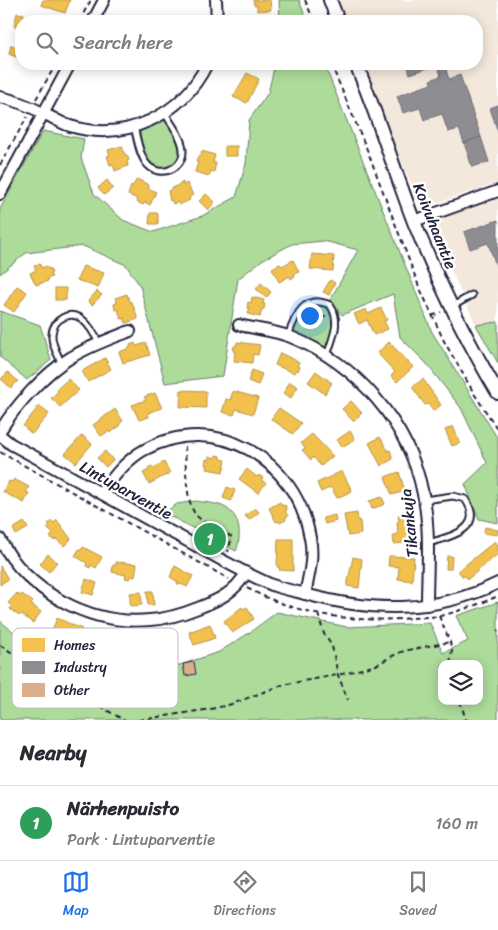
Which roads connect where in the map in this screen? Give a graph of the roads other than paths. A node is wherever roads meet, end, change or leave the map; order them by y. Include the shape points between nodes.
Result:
1 (104, 0) edge
2 (216, 0) edge
3 (330, 0) edge
4 (95, 15) edge
5 (217, 15) edge
6 (336, 15) edge
7 (67, 70) edge
8 (204, 70) edge
9 (358, 70) edge
10 (0, 97) edge
11 (165, 112) junction
12 (43, 113) junction
13 (134, 126) junction
14 (498, 191) edge
15 (0, 194) edge
16 (414, 221) junction
17 (472, 295) dead end
18 (450, 307) junction
19 (239, 325) dead end
20 (130, 331) dead end
21 (288, 336) junction
22 (99, 343) junction
23 (326, 356) junction
24 (62, 364) junction
25 (498, 393) edge
26 (0, 430) edge
27 (0, 435) edge
28 (102, 494) junction
29 (424, 500) junction
30 (0, 539) edge
31 (428, 543) junction
32 (246, 573) junction
33 (498, 583) edge
34 (305, 594) junction
35 (427, 605) junction

1 - 4 street
2 - 5 street
3 - 6 street
7 - 12 street
8 - 11 street via 191,90
9 - 16 street, Koivuhaantie
10 - 12 street
11 - 13 street
11 - 13 lane via 180,138 183,152 182,159 172,169 157,171 145,162
12 - 13 street via 84,129 114,130
12 - 15 street
14 - 16 street
16 - 18 street, Koivuhaantie
17 - 18 lane
18 - 25 street, Koivuhaantie
19 - 21 street, Tikankuja
20 - 22 street
21 - 23 street, Tikankuja
21 - 23 lane via 297,314 309,303 330,305 336,328
22 - 24 street
22 - 24 lane via 81,318 62,317 54,324 52,336
23 - 29 street, Tikankuja via 359,381 387,412 410,452
24 - 26 street via 23,400
27 - 28 street, Lintuparventie
28 - 32 street, Lintuparventie
28 - 34 street via 127,462 158,443 196,437 218,439 253,450 278,470 289,484 305,520 312,560
29 - 31 street, Tikankuja
29 - 31 lane via 453,496 465,499 470,506 468,526 456,535
30 - 32 street via 6,552 35,583 52,595 92,614 132,621 189,612 228,594
31 - 35 street, Tikankuja
32 - 34 street, Lintuparventie
33 - 35 street, Lintuparventie via 454,600
34 - 35 street, Lintuparventie via 382,608

